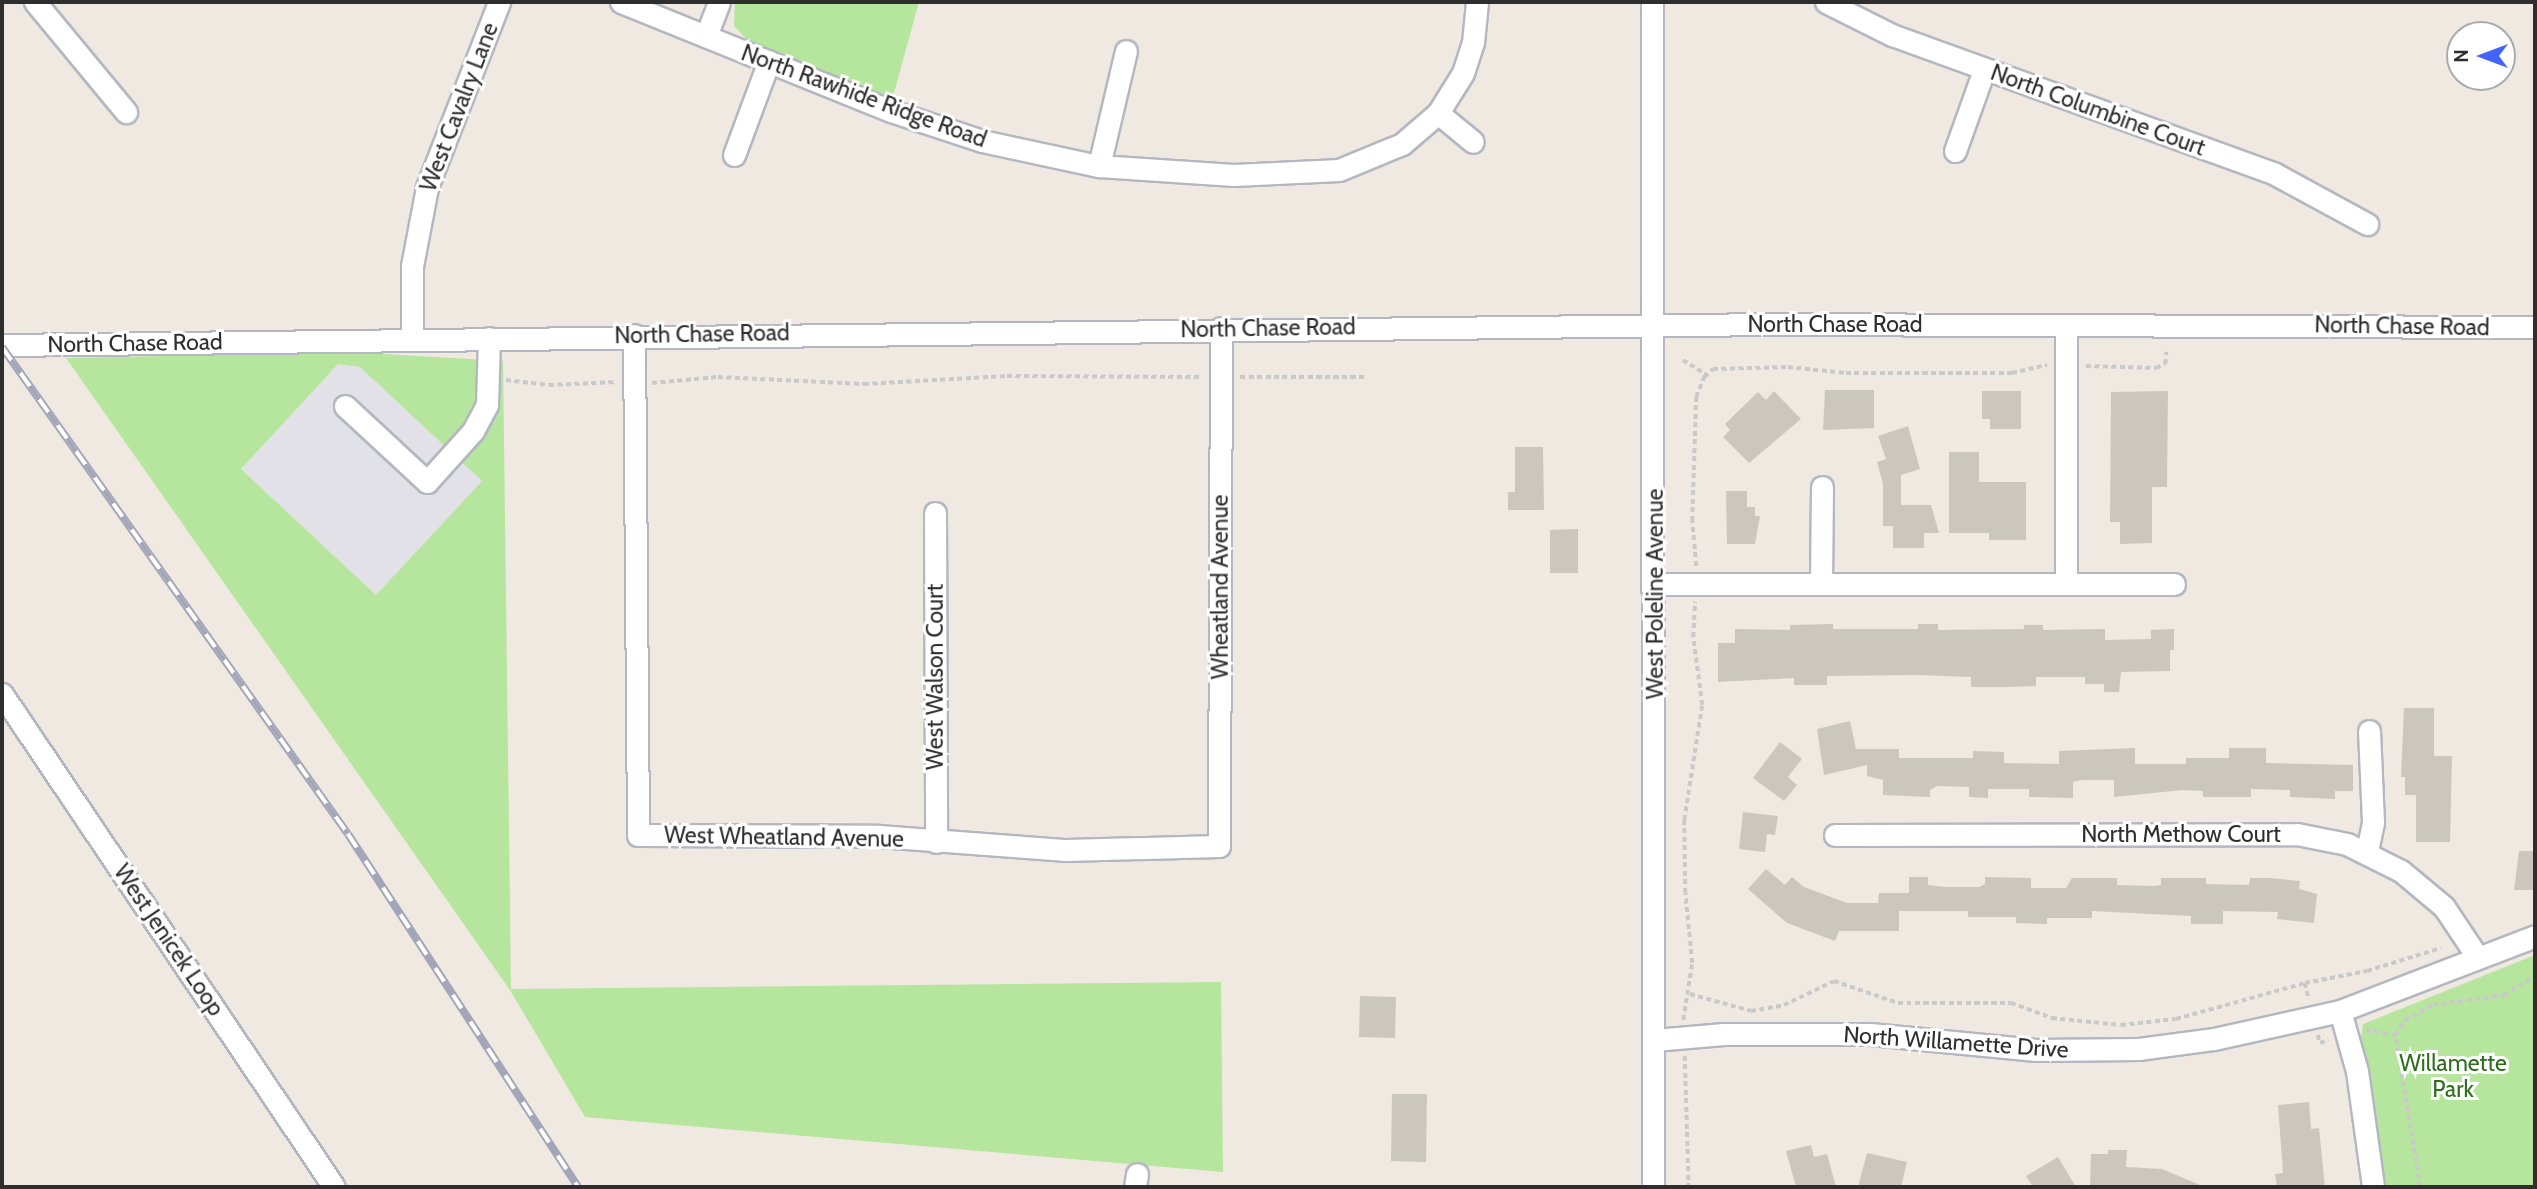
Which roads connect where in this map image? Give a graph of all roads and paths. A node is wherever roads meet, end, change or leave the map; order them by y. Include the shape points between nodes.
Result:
1 (35, 2) edge
2 (499, 2) edge
3 (621, 2) edge
4 (719, 2) edge
5 (1478, 2) edge
6 (1652, 2) edge
7 (1826, 2) edge
8 (706, 36) junction
9 (1126, 51) dead end
10 (769, 61) junction
11 (1984, 69) junction
12 (126, 112) dead end
13 (1438, 113) junction
14 (1473, 142) dead end
15 (1955, 152) dead end
16 (734, 155) dead end
17 (1099, 166) junction
18 (2368, 224) dead end
19 (2066, 325) junction
20 (1655, 327) junction
21 (2535, 327) edge
22 (1221, 328) junction
23 (634, 335) junction
24 (412, 338) junction
25 (489, 338) junction
26 (2, 345) edge
27 (2166, 352) dead end
28 (1683, 360) dead end
29 (2066, 366) junction
30 (1707, 375) junction
31 (1221, 377) junction
32 (1366, 377) dead end
33 (490, 379) junction
34 (634, 382) junction
35 (345, 407) dead end
36 (1822, 487) dead end
37 (935, 513) dead end
38 (1821, 583) junction
39 (2066, 583) junction
40 (1656, 584) junction
41 (1696, 584) junction
42 (2174, 584) dead end
43 (2, 694) edge
44 (2369, 731) dead end
45 (1835, 835) dead end
46 (936, 842) junction
47 (1219, 846) joint
48 (2368, 851) junction
49 (2535, 936) edge
50 (2441, 947) dead end
51 (2478, 958) junction
52 (2535, 976) edge
53 (1690, 995) junction
54 (2340, 1011) junction
55 (1684, 1038) junction
56 (1654, 1040) junction
57 (334, 1187) edge
58 (1653, 1187) edge
59 (1689, 1187) edge
60 (2373, 1187) edge
61 (2420, 1187) edge

1 - 12 street
2 - 24 street, West Cavalry Lane via 427,187 412,266
3 - 8 street, North Rawhide Ridge Road
4 - 8 street
5 - 13 street, North Rawhide Ridge Road via 1473,43 1463,73
6 - 20 street, West Poleline Avenue
7 - 11 street, North Columbine Court via 1892,35
8 - 10 street, North Rawhide Ridge Road
9 - 17 street
10 - 16 street
10 - 17 street, North Rawhide Ridge Road via 925,123 1035,155
11 - 15 street
11 - 18 street, North Columbine Court via 2275,174
13 - 14 street
13 - 17 street, North Rawhide Ridge Road via 1402,144 1339,170 1234,175
19 - 20 street, North Chase Road
19 - 21 street, North Chase Road
19 - 29 street
20 - 22 street, North Chase Road
20 - 40 street, West Poleline Avenue
22 - 23 street, North Chase Road
22 - 31 street, Wheatland Avenue
23 - 25 street, North Chase Road
23 - 34 street, West Wheatland Avenue
24 - 25 street, North Chase Road
24 - 26 street, North Chase Road
25 - 33 street
27 - 29 path via 2165,364 2156,369
28 - 30 path
29 - 30 path via 2036,365 2012,373 1846,373 1737,366 1713,369
29 - 39 street
30 - 41 path via 1696,397 1692,521
31 - 32 path
31 - 34 path via 1007,376 864,384 718,377
31 - 47 street, Wheatland Avenue
33 - 34 path via 549,385
33 - 35 street via 480,419 427,482
34 - 46 street, West Wheatland Avenue via 638,835 824,835
36 - 38 street
37 - 46 street, West Walson Court
38 - 39 street
38 - 41 street
39 - 42 street
40 - 41 street
40 - 56 street, West Poleline Avenue
41 - 53 path via 1693,637 1702,705 1684,820
43 - 57 street, West Jenicek Loop
44 - 48 street via 2373,822
45 - 48 street, North Methow Court via 2297,834
46 - 47 street, West Wheatland Avenue via 1066,850
48 - 51 street, North Methow Court via 2444,906
49 - 51 street, North Willamette Drive
50 - 53 path via 2367,971 2176,1019 2121,1024 2052,1018 2011,1003 1898,1003 1834,981 1784,1005 1751,1011
51 - 54 street, North Willamette Drive
52 - 61 path via 2504,995 2433,1005 2405,1020 2395,1035
53 - 55 path via 1682,1012
54 - 55 street, North Willamette Drive via 2214,1039 2139,1049 2036,1051 1870,1034
54 - 60 street via 2357,1071
55 - 56 street, North Willamette Drive
55 - 59 path
56 - 58 street, West Poleline Avenue

